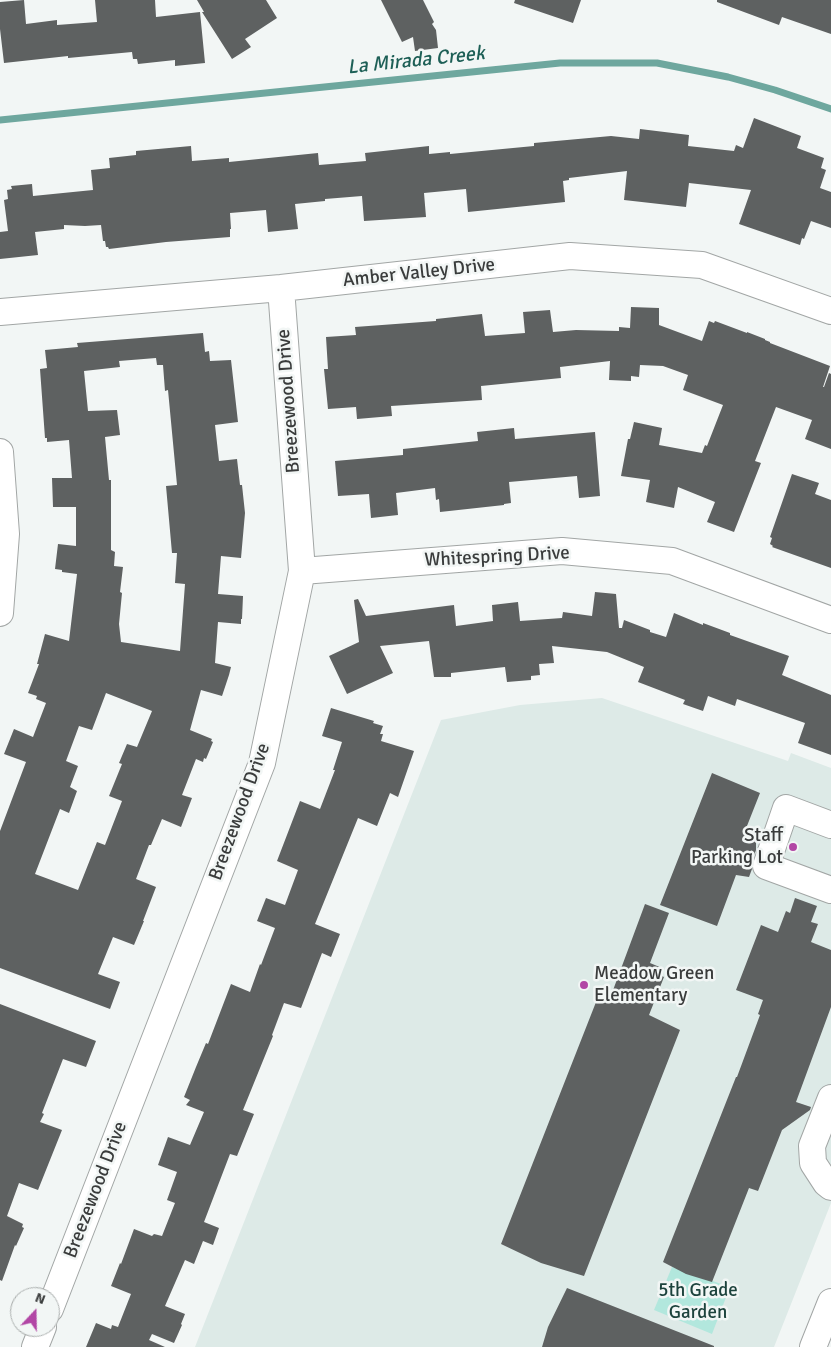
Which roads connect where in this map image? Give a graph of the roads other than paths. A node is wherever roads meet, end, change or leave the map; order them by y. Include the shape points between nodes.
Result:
1 (281, 288) junction
2 (831, 311) edge
3 (0, 312) edge
4 (0, 452) edge
5 (302, 571) junction
6 (0, 613) edge
7 (831, 620) edge
8 (831, 825) edge
9 (831, 890) edge
10 (831, 1098) edge
11 (831, 1186) edge
12 (59, 1287) edge
13 (831, 1302) edge
14 (813, 1347) edge

1 - 2 street, Amber Valley Drive via 570,256 702,265
1 - 3 street, Amber Valley Drive
1 - 5 street, Breezewood Drive
4 - 6 street via 6,534
5 - 7 street, Whitespring Drive via 562,551 672,561
5 - 12 street, Breezewood Drive via 262,763
8 - 9 street via 786,808 766,866
10 - 11 street via 812,1146 813,1163
13 - 14 street

